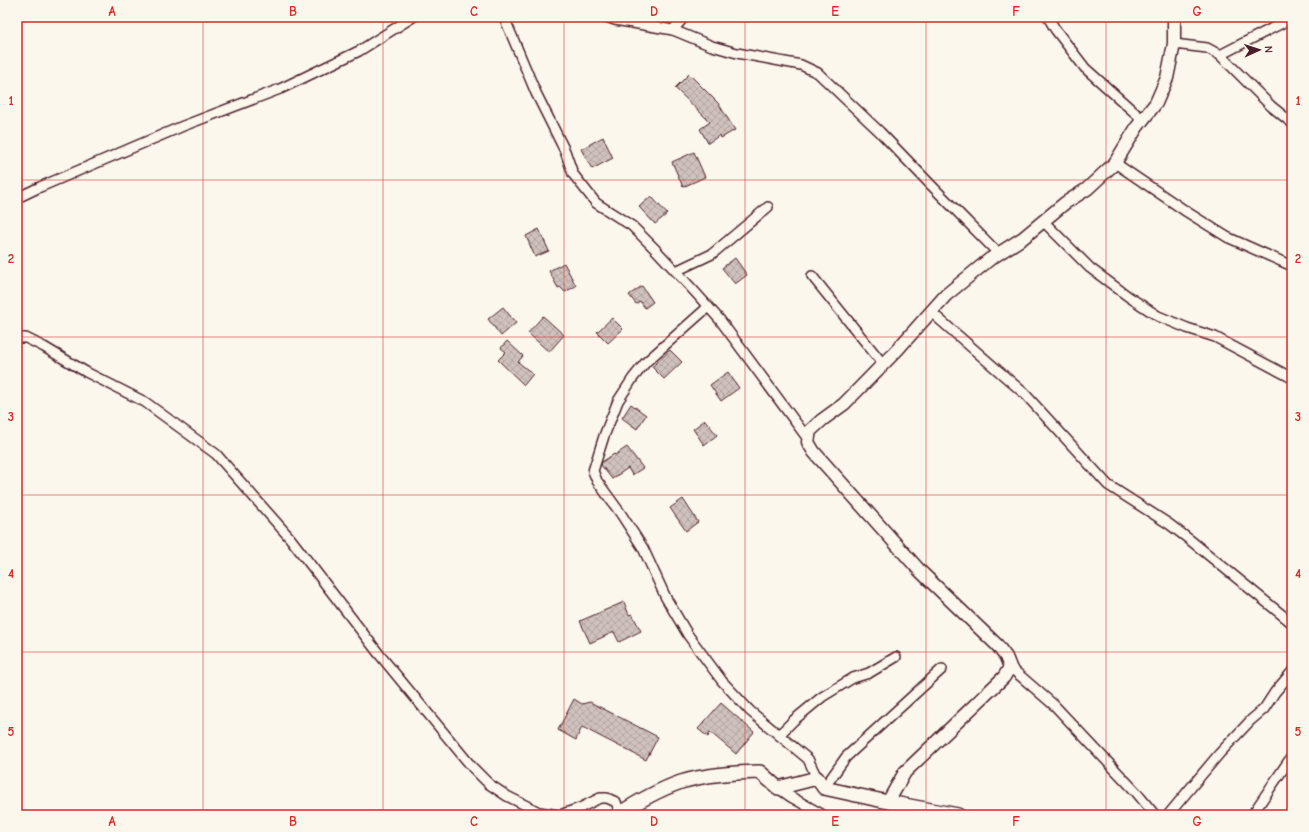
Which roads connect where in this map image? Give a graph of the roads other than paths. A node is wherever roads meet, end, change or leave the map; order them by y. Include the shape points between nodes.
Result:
1 (413, 17) edge
2 (504, 17) edge
3 (606, 17) edge
4 (684, 17) edge
5 (1048, 17) edge
6 (1174, 17) edge
7 (1292, 18) edge
8 (672, 30) junction
9 (1174, 44) junction
10 (1220, 55) junction
11 (1143, 120) junction
12 (1292, 123) edge
13 (1115, 163) junction
14 (17, 198) edge
15 (768, 207) dead end
16 (1043, 222) junction
17 (999, 254) junction
18 (1292, 266) edge
19 (676, 271) junction
20 (812, 276) dead end
21 (708, 307) junction
22 (931, 312) junction
23 (17, 338) edge
24 (883, 364) junction
25 (1292, 378) edge
26 (808, 439) junction
27 (1292, 623) edge
28 (896, 657) dead end
29 (1010, 667) junction
30 (942, 669) dead end
31 (1292, 672) edge
32 (779, 735) junction
33 (1292, 756) edge
34 (821, 783) junction
35 (778, 788) junction
36 (888, 802) junction
37 (619, 814) edge
38 (559, 815) edge
39 (823, 815) edge
40 (958, 815) edge
41 (1155, 815) edge
42 (1168, 815) edge
43 (1252, 815) edge

1 - 14 street via 359,51 280,89 183,126
2 - 19 street via 573,174 596,203 632,226
3 - 8 street
4 - 8 street
5 - 11 street via 1085,68
6 - 9 street
7 - 10 street
8 - 17 street via 712,46 801,65 818,73 880,132
9 - 10 street via 1207,48
9 - 11 street via 1167,78 1156,103
10 - 12 street
11 - 13 street
13 - 16 street via 1087,189
13 - 18 street via 1227,236
15 - 19 street via 712,254
16 - 17 street
16 - 25 street via 1090,268 1158,316 1215,337
17 - 22 street via 946,295
19 - 21 street
20 - 24 street
21 - 26 street
21 - 32 street via 646,362 633,378 618,400 593,471 642,548 666,598 688,635 722,681 750,711
22 - 24 street
22 - 27 street via 1025,394 1108,485 1169,524
23 - 38 street via 26,338 145,402 216,454 290,538 379,654 472,767 489,784 507,796 539,812
24 - 26 street via 844,404 810,431
26 - 29 street via 814,452 920,571 997,645 1006,656
28 - 32 street via 822,697
29 - 36 street via 1004,677 905,772
29 - 41 street via 1055,706
30 - 34 street
31 - 42 street via 1264,709 1219,754
32 - 34 street via 808,760
33 - 43 street
34 - 35 main road
34 - 36 main road
35 - 37 main road via 760,772 708,776 681,782
35 - 39 street
36 - 40 main road
37 - 38 street via 616,802 600,798

